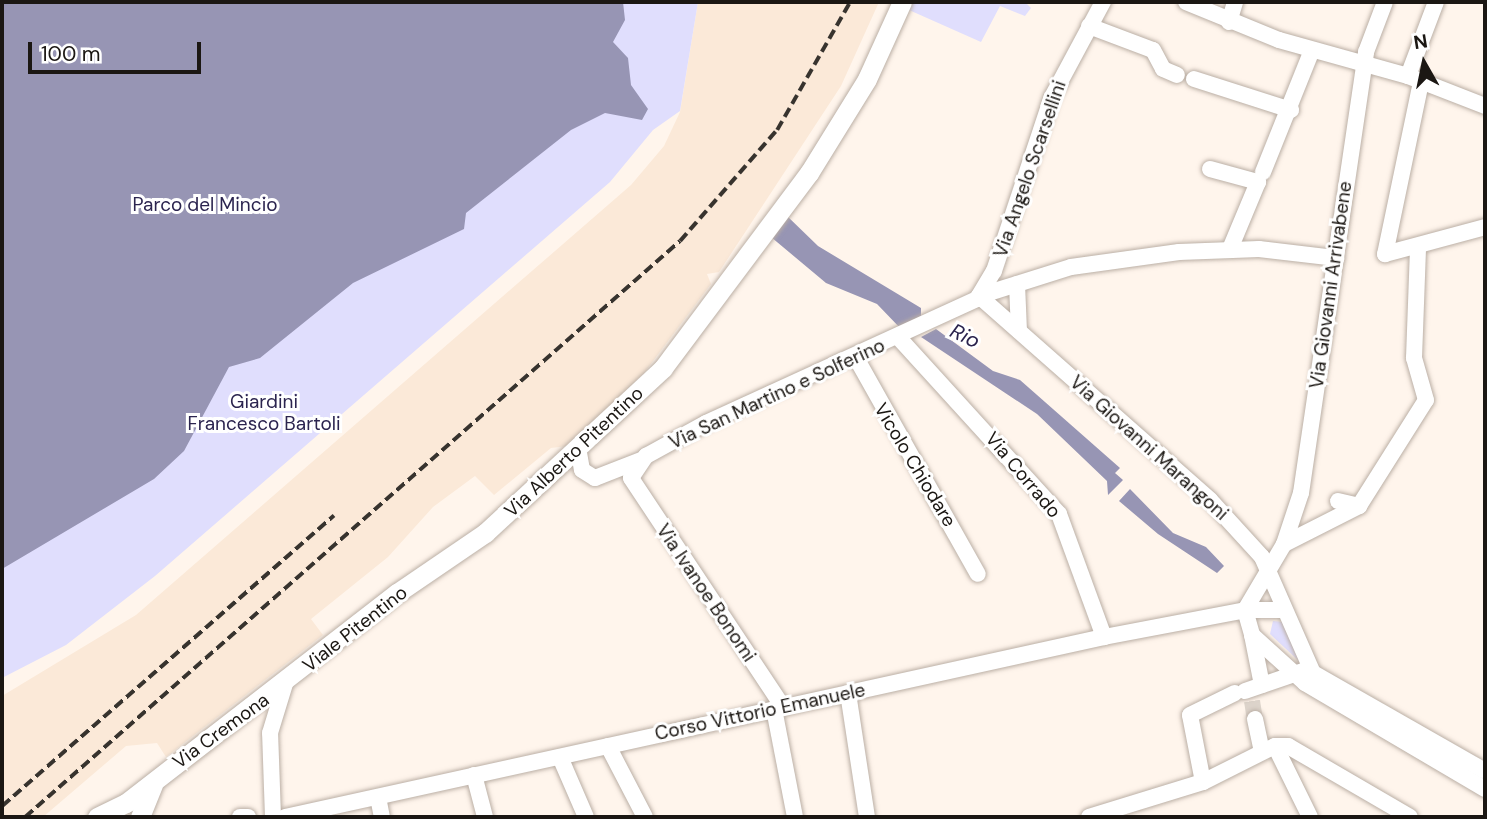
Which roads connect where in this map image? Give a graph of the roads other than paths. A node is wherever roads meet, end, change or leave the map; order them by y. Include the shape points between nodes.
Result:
1 (891, 2) edge
2 (902, 2) edge
3 (1103, 2) edge
4 (1188, 2) edge
5 (1235, 2) edge
6 (1385, 2) edge
7 (1436, 2) edge
8 (1229, 22) junction
9 (1089, 26) junction
10 (1312, 50) junction
11 (1367, 64) junction
12 (1415, 79) junction
13 (1485, 106) edge
14 (1291, 110) junction
15 (1210, 169) dead end
16 (1261, 177) junction
17 (781, 205) junction
18 (1485, 227) edge
19 (1230, 249) junction
20 (1418, 249) junction
21 (1336, 258) junction
22 (1021, 282) junction
23 (979, 296) junction
24 (1020, 332) junction
25 (904, 336) junction
26 (855, 356) junction
27 (579, 453) junction
28 (643, 459) junction
29 (631, 478) joint
30 (1338, 501) dead end
31 (1359, 506) junction
32 (1284, 544) junction
33 (1271, 567) junction
34 (978, 574) dead end
35 (426, 575) joint
36 (1241, 610) junction
37 (1283, 610) junction
38 (1252, 635) junction
39 (1104, 637) junction
40 (1306, 674) junction
41 (285, 684) junction
42 (1249, 692) junction
43 (848, 693) junction
44 (778, 708) junction
45 (1255, 719) tunnel mouth
46 (608, 746) junction
47 (1268, 749) junction
48 (560, 757) junction
49 (1485, 771) edge
50 (474, 775) junction
51 (157, 777) junction
52 (1203, 782) junction
53 (1485, 789) edge
54 (378, 797) junction
55 (1113, 815) edge
56 (1309, 815) edge
57 (97, 817) edge
58 (140, 817) edge
59 (240, 817) edge
60 (248, 817) edge
61 (272, 817) edge
62 (285, 817) edge
63 (382, 817) edge
64 (485, 817) edge
65 (586, 817) edge
66 (645, 817) edge
67 (795, 817) edge
68 (867, 817) edge
69 (1089, 817) edge
70 (1410, 817) edge

1 - 17 main road, Via Alberto Pitentino via 849,88
2 - 17 main road, Via Alberto Pitentino via 867,79
3 - 9 street, Via Angelo Scarsellini
4 - 8 street
5 - 8 street
6 - 11 street, Via Giovanni Arrivabene
7 - 12 street
8 - 10 street
9 - 14 street via 1153,50 1163,69
9 - 23 street, Via Angelo Scarsellini via 1066,68 994,271
10 - 11 street
10 - 14 street
11 - 12 street
11 - 21 street, Via Giovanni Arrivabene
12 - 13 street
12 - 20 street via 1385,254
14 - 16 street
15 - 16 street
16 - 19 street
17 - 27 main road, Via Alberto Pitentino via 663,368
18 - 20 street
19 - 21 street
19 - 22 street via 1071,267
20 - 31 street via 1414,358 1429,392
21 - 32 street, Via Giovanni Arrivabene via 1301,493
22 - 23 street
22 - 24 street
23 - 24 street, Via Giovanni Marangoni
23 - 25 street, Via San Martino e Solferino
24 - 33 street, Via Giovanni Marangoni via 1210,500
25 - 26 street, Via San Martino e Solferino
25 - 39 street, Via Corrado via 1059,514
26 - 28 street, Via San Martino e Solferino via 714,419
26 - 34 street, Vicolo Chiodare
27 - 28 street via 582,470 595,478
27 - 35 main road, Via Alberto Pitentino
28 - 29 street, Via San Martino e Solferino
29 - 44 street, Via Ivanoe Bonomi
30 - 31 street
31 - 32 street
32 - 33 street, Via Giovanni Arrivabene
33 - 36 street, Via Giovanni Arrivabene
33 - 37 street
35 - 41 main road, Viale Pitentino
36 - 37 street, Corso Vittorio Emanuele
36 - 38 street
36 - 39 street, Corso Vittorio Emanuele
37 - 40 street
38 - 40 street
38 - 42 street
39 - 43 street, Corso Vittorio Emanuele
40 - 42 street
40 - 49 street
40 - 53 street
41 - 51 main road, Via Cremona
41 - 61 street via 270,733
42 - 52 street via 1189,715
43 - 44 street, Corso Vittorio Emanuele
43 - 68 street
44 - 46 street, Corso Vittorio Emanuele
44 - 67 street
45 - 47 street
46 - 48 street, Corso Vittorio Emanuele
46 - 66 street
47 - 52 street
47 - 56 street
47 - 70 street via 1288,746
48 - 50 street, Corso Vittorio Emanuele
48 - 65 street
50 - 54 street, Corso Vittorio Emanuele
50 - 64 street
51 - 57 main road, Via Cremona
51 - 58 main road, Via Cremona
52 - 55 street
54 - 62 street, Corso Vittorio Emanuele
54 - 63 street
55 - 69 street
59 - 60 street

